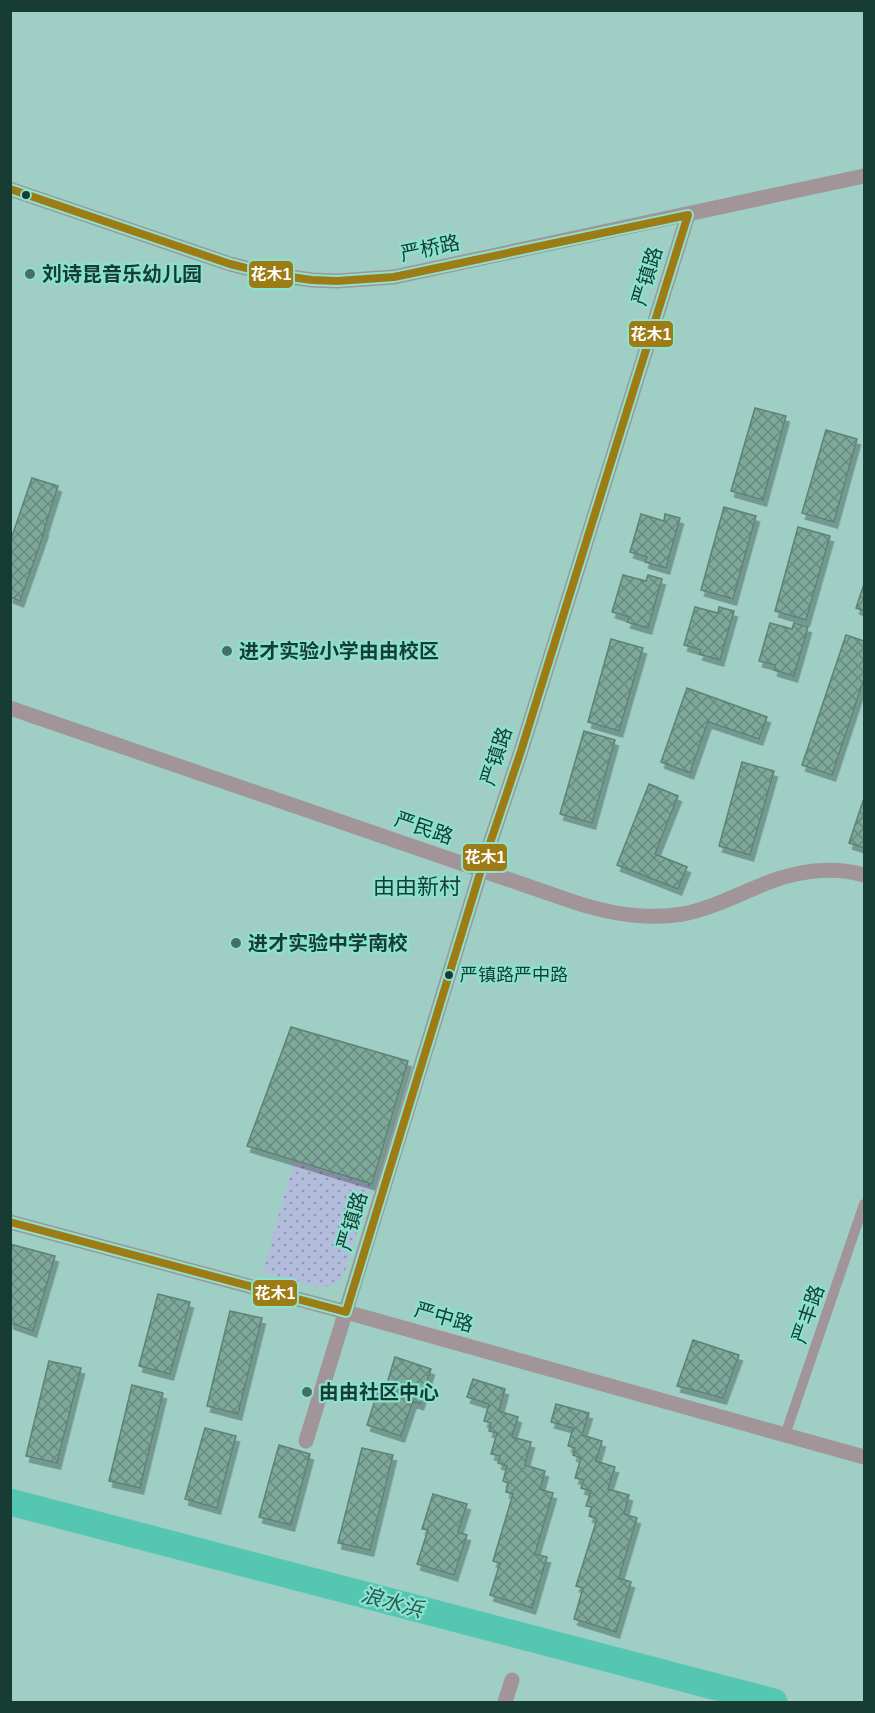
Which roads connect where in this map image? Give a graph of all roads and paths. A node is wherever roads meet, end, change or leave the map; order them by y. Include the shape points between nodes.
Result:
1 (864, 176) edge
2 (10, 189) edge
3 (688, 214) junction
4 (10, 708) edge
5 (481, 870) junction
6 (864, 875) edge
7 (864, 1204) edge
8 (10, 1222) edge
9 (346, 1312) junction
10 (785, 1435) junction
11 (306, 1441) dead end
12 (864, 1457) edge
13 (512, 1680) dead end
14 (504, 1702) edge

1 - 3 street, 严桥路
2 - 3 street, 严桥路 via 230,264 320,281 394,277
3 - 5 street, 严镇路
4 - 5 street, 严民路
5 - 6 street, 严民路 via 598,910 657,916 707,908 804,872 829,870
5 - 9 street, 严镇路
7 - 10 street, 严丰路
8 - 9 street, 严中路
9 - 10 street, 严中路
9 - 11 street, 严镇路
10 - 12 street, 严中路
13 - 14 street

